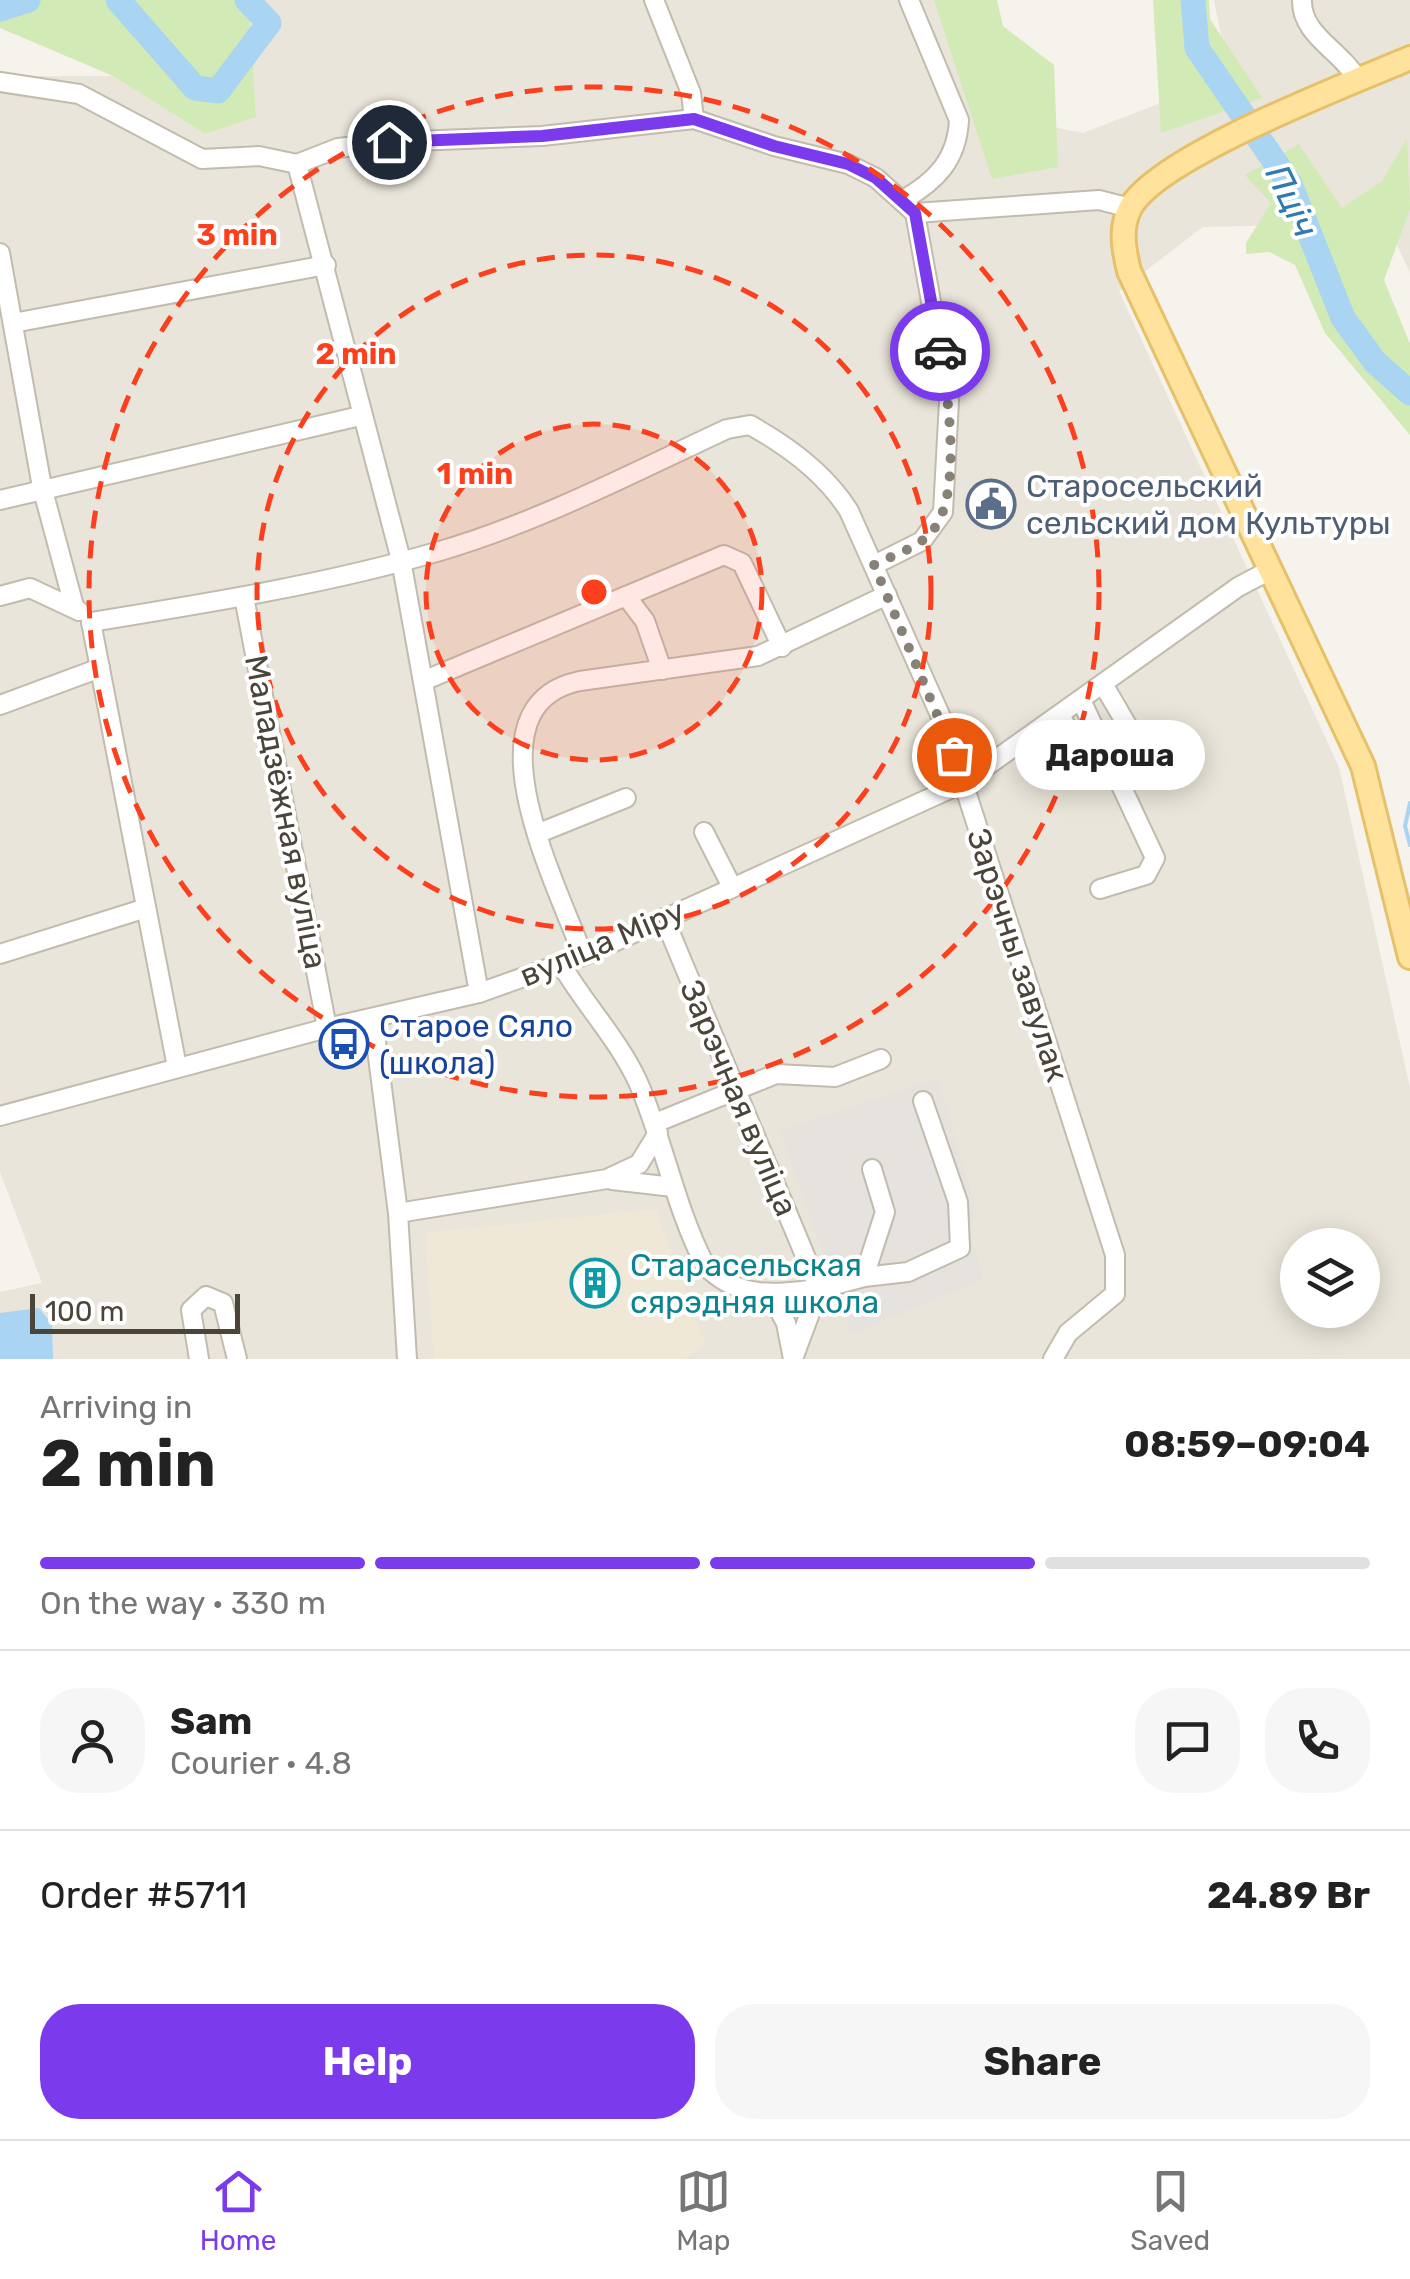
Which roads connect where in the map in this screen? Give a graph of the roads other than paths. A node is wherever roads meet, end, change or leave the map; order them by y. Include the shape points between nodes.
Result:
1 (654, 0) edge
2 (909, 0) edge
3 (1302, 0) edge
4 (1410, 58) edge
5 (1358, 81) junction
6 (0, 82) edge
7 (694, 119) junction
8 (296, 164) junction
9 (909, 206) junction
10 (1130, 208) junction
11 (0, 253) edge
12 (326, 264) junction
13 (12, 323) junction
14 (8, 351) edge
15 (360, 416) junction
16 (42, 487) junction
17 (0, 500) edge
18 (60, 553) junction
19 (401, 560) junction
20 (874, 565) junction
21 (1270, 570) junction
22 (30, 588) junction
23 (887, 595) junction
24 (0, 596) edge
25 (626, 596) junction
26 (244, 597) junction
27 (74, 606) junction
28 (90, 622) junction
29 (782, 647) junction
30 (100, 668) junction
31 (662, 670) junction
32 (423, 681) junction
33 (1104, 684) junction
34 (1080, 700) junction
35 (0, 704) edge
36 (1060, 715) junction
37 (1141, 749) dead end
38 (1088, 767) dead end
39 (963, 783) junction
40 (626, 798) dead end
41 (704, 832) dead end
42 (540, 834) junction
43 (732, 887) junction
44 (1100, 889) dead end
45 (143, 909) junction
46 (664, 918) junction
47 (0, 954) edge
48 (583, 956) junction
49 (1410, 957) edge
50 (562, 964) junction
51 (479, 993) junction
52 (372, 1018) junction
53 (327, 1028) junction
54 (881, 1059) dead end
55 (177, 1068) junction
56 (734, 1089) junction
57 (922, 1101) dead end
58 (0, 1116) edge
59 (656, 1128) junction
60 (872, 1168) dead end
61 (607, 1180) junction
62 (673, 1186) junction
63 (398, 1213) junction
64 (864, 1277) junction
65 (819, 1289) junction
66 (771, 1295) junction
67 (793, 1358) edge
68 (199, 1359) edge
69 (237, 1359) edge
70 (407, 1359) edge
71 (1053, 1359) edge

1 - 7 street via 692,94
2 - 9 street via 959,120 948,163
3 - 5 street via 1310,29
4 - 5 main road
5 - 10 main road via 1224,142 1154,182
6 - 8 street via 79,94 202,160 259,156
7 - 8 street via 542,136 389,142 338,148
7 - 9 street via 848,164
8 - 12 street
9 - 10 street via 1099,200
9 - 20 street via 949,400 948,486 934,529
10 - 21 main road via 1123,246 1128,270
11 - 13 street
12 - 13 street
12 - 15 street
13 - 14 street
14 - 16 street
15 - 16 street
15 - 19 street
16 - 17 street
16 - 18 street
18 - 22 street via 52,574
18 - 27 street
19 - 20 street, Зарэчны завулак via 442,551 727,429 750,425 836,489
19 - 26 street
19 - 32 street
20 - 23 street, Зарэчны завулак
21 - 33 street, вуліца Міру
21 - 49 main road via 1363,766
22 - 24 street
22 - 27 street
23 - 29 street
23 - 39 street, Зарэчны завулак
25 - 29 street via 724,555 734,557
25 - 31 street via 645,621
25 - 32 street
26 - 28 street
26 - 53 street, Маладзёжная вуліца
27 - 28 street
28 - 30 street
29 - 31 street via 731,662
30 - 35 street
30 - 45 street
31 - 42 street via 554,686 540,698 520,763
32 - 51 street
33 - 34 street, вуліца Міру
33 - 37 street
34 - 36 street, вуліца Міру
34 - 44 street via 1154,858 1146,875
36 - 38 street
36 - 39 street, вуліца Міру
39 - 43 street, вуліца Міру
39 - 71 street, Зарэчны завулак via 1115,1255 1114,1294 1068,1333
40 - 42 street
41 - 43 street
42 - 48 street
43 - 46 street, вуліца Міру
45 - 47 street
45 - 55 street
46 - 48 street, вуліца Міру
46 - 56 street, Зарэчная вуліца
48 - 50 street, вуліца Міру
50 - 51 street, вуліца Міру
50 - 59 street via 620,1047
51 - 52 street, вуліца Міру
52 - 53 street, вуліца Міру
52 - 63 street
53 - 55 street, вуліца Міру
54 - 56 street via 834,1076 776,1074
55 - 58 street, вуліца Міру
56 - 59 street
56 - 65 street, Зарэчная вуліца
57 - 64 street via 958,1202 960,1248 908,1272
59 - 61 street via 640,1164
59 - 62 street
60 - 64 street via 885,1212
61 - 62 street
61 - 63 street
62 - 66 street via 695,1245 719,1280
63 - 70 street
64 - 65 street
65 - 66 street
65 - 67 street
66 - 67 street
68 - 69 street via 191,1310 206,1296 223,1303

